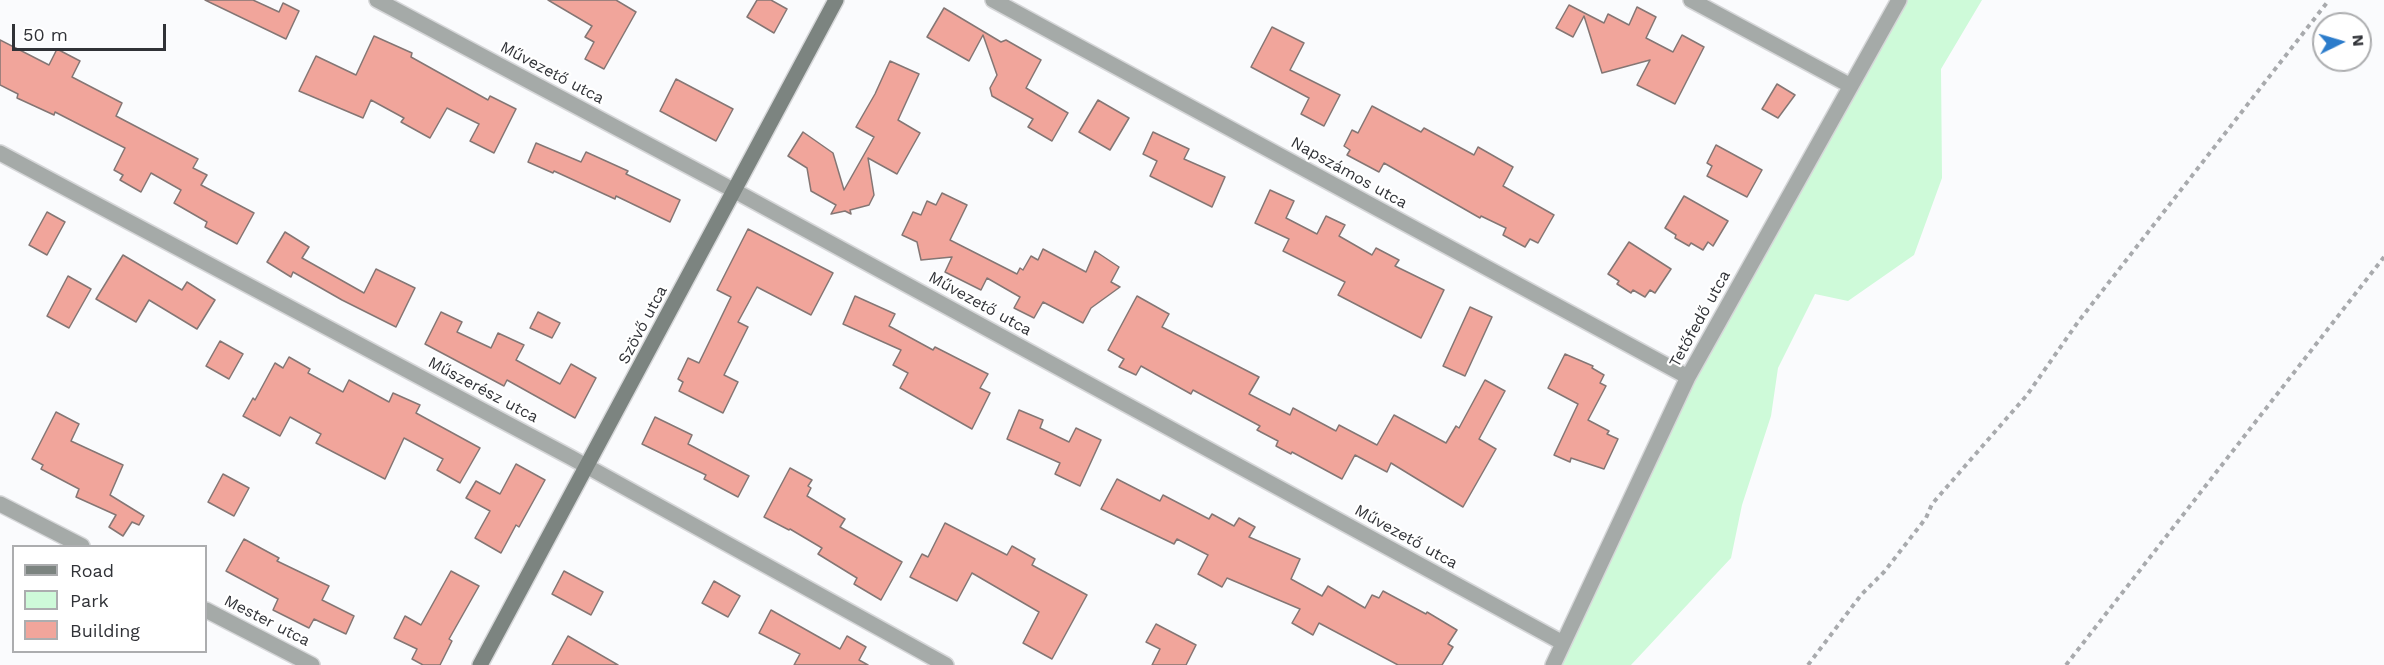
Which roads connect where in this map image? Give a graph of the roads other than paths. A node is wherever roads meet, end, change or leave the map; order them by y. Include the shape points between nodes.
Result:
1 (377, 0) edge
2 (836, 0) edge
3 (993, 0) edge
4 (1691, 0) edge
5 (1899, 0) edge
6 (1851, 86) junction
7 (0, 153) edge
8 (735, 191) junction
9 (1688, 377) junction
10 (588, 467) junction
11 (0, 504) edge
12 (80, 545) edge
13 (207, 611) edge
14 (1563, 643) junction
15 (312, 665) edge
16 (480, 665) edge
17 (946, 665) edge
18 (1553, 665) edge

1 - 8 street, Művezető utca
2 - 8 street, Szövő utca
3 - 9 street, Napszámos utca
4 - 6 street
5 - 6 street, Tetőfedő utca
6 - 9 street, Tetőfedő utca
7 - 10 street, Műszerész utca
8 - 10 street, Szövő utca
8 - 14 street, Művezető utca
9 - 14 street, Tetőfedő utca
10 - 16 street, Szövő utca
10 - 17 street, Műszerész utca
11 - 12 street
13 - 15 street, Mester utca
14 - 18 street, Tetőfedő utca

